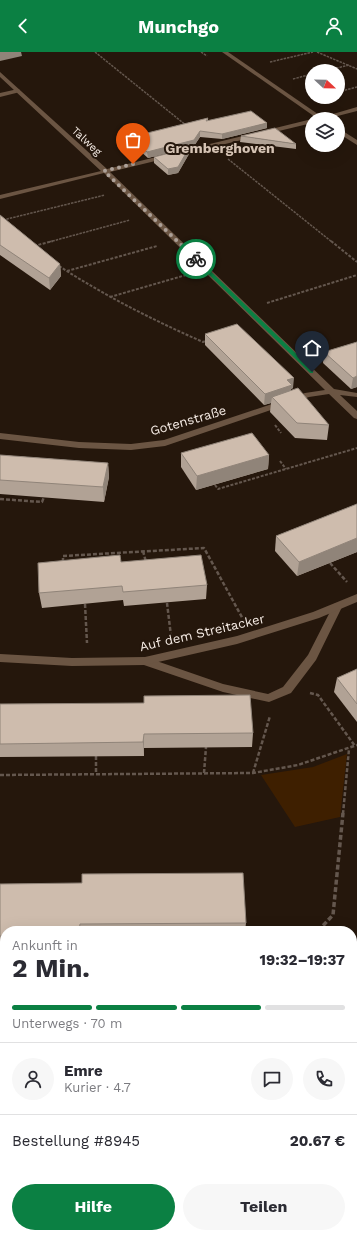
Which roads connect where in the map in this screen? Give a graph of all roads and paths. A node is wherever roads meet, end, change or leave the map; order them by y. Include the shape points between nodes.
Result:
1 (225, 52) edge
2 (313, 52) edge
3 (317, 52) edge
4 (270, 62) dead end
5 (349, 65) junction
6 (345, 66) edge
7 (357, 69) edge
8 (0, 74) edge
9 (305, 76) edge
10 (287, 80) dead end
11 (357, 87) edge
12 (345, 90) edge
13 (18, 91) junction
14 (0, 95) edge
15 (357, 109) edge
16 (310, 112) edge
17 (345, 112) edge
18 (305, 123) edge
19 (345, 135) edge
20 (357, 143) edge
21 (104, 171) junction
22 (125, 190) junction
23 (0, 197) edge
24 (150, 215) junction
25 (0, 217) edge
26 (3, 220) junction
27 (7, 225) edge
28 (177, 241) junction
29 (36, 250) edge
30 (57, 265) edge
31 (207, 269) junction
32 (67, 271) junction
33 (357, 275) edge
34 (110, 297) junction
35 (247, 309) junction
36 (211, 340) edge
37 (331, 391) junction
38 (357, 395) edge
39 (357, 416) edge
40 (0, 436) edge
41 (357, 448) edge
42 (280, 461) dead end
43 (286, 469) junction
44 (216, 484) edge
45 (44, 497) edge
46 (0, 499) edge
47 (143, 551) junction
48 (330, 563) edge
49 (146, 566) edge
50 (64, 568) edge
51 (348, 583) dead end
52 (357, 598) edge
53 (167, 603) edge
54 (85, 604) edge
55 (337, 607) junction
56 (252, 636) junction
57 (174, 655) junction
58 (0, 658) edge
59 (145, 661) junction
60 (88, 662) junction
61 (288, 690) junction
62 (276, 695) junction
63 (356, 745) edge
64 (206, 747) edge
65 (349, 749) junction
66 (96, 756) edge
67 (204, 773) junction
68 (253, 773) junction
69 (0, 774) edge
70 (96, 774) junction
71 (323, 926) edge

1 - 16 street
2 - 4 path
3 - 5 path
5 - 6 path
5 - 7 path
8 - 13 street, Talweg
9 - 10 path
11 - 12 path
13 - 14 street
13 - 21 street, Talweg
15 - 17 street
18 - 21 street
19 - 20 street
21 - 22 street, Talweg
21 - 23 street
22 - 24 street, Talweg
22 - 26 path
24 - 28 street, Talweg
24 - 29 path via 32,246
25 - 26 path
26 - 27 path
28 - 31 street, Talweg
28 - 32 path
30 - 32 path
31 - 34 path
31 - 35 street, Talweg
32 - 34 path
33 - 35 path
34 - 36 path via 203,342
35 - 37 street, Talweg
37 - 38 street, Gotenstraße
37 - 39 street, Talweg
37 - 40 street, Gotenstraße via 308,395 158,444 131,447 86,445
41 - 43 path
42 - 43 path
43 - 44 path via 218,489
45 - 46 path via 42,502
47 - 49 path
47 - 50 path via 63,556
47 - 56 path via 204,548
48 - 51 path
52 - 55 street, Auf dem Streitacker
53 - 57 path
54 - 60 path
55 - 56 street, Auf dem Streitacker
55 - 61 street via 312,657
56 - 57 street, Auf dem Streitacker
57 - 59 street, Auf dem Streitacker
58 - 60 street, Auf dem Streitacker
59 - 60 street, Auf dem Streitacker
59 - 62 street via 224,688 268,698
61 - 62 street
61 - 63 path via 318,695
62 - 68 path
63 - 65 path
64 - 67 path
65 - 68 path via 298,765
65 - 71 path via 333,915
66 - 70 path
67 - 68 path
67 - 70 path
69 - 70 path

